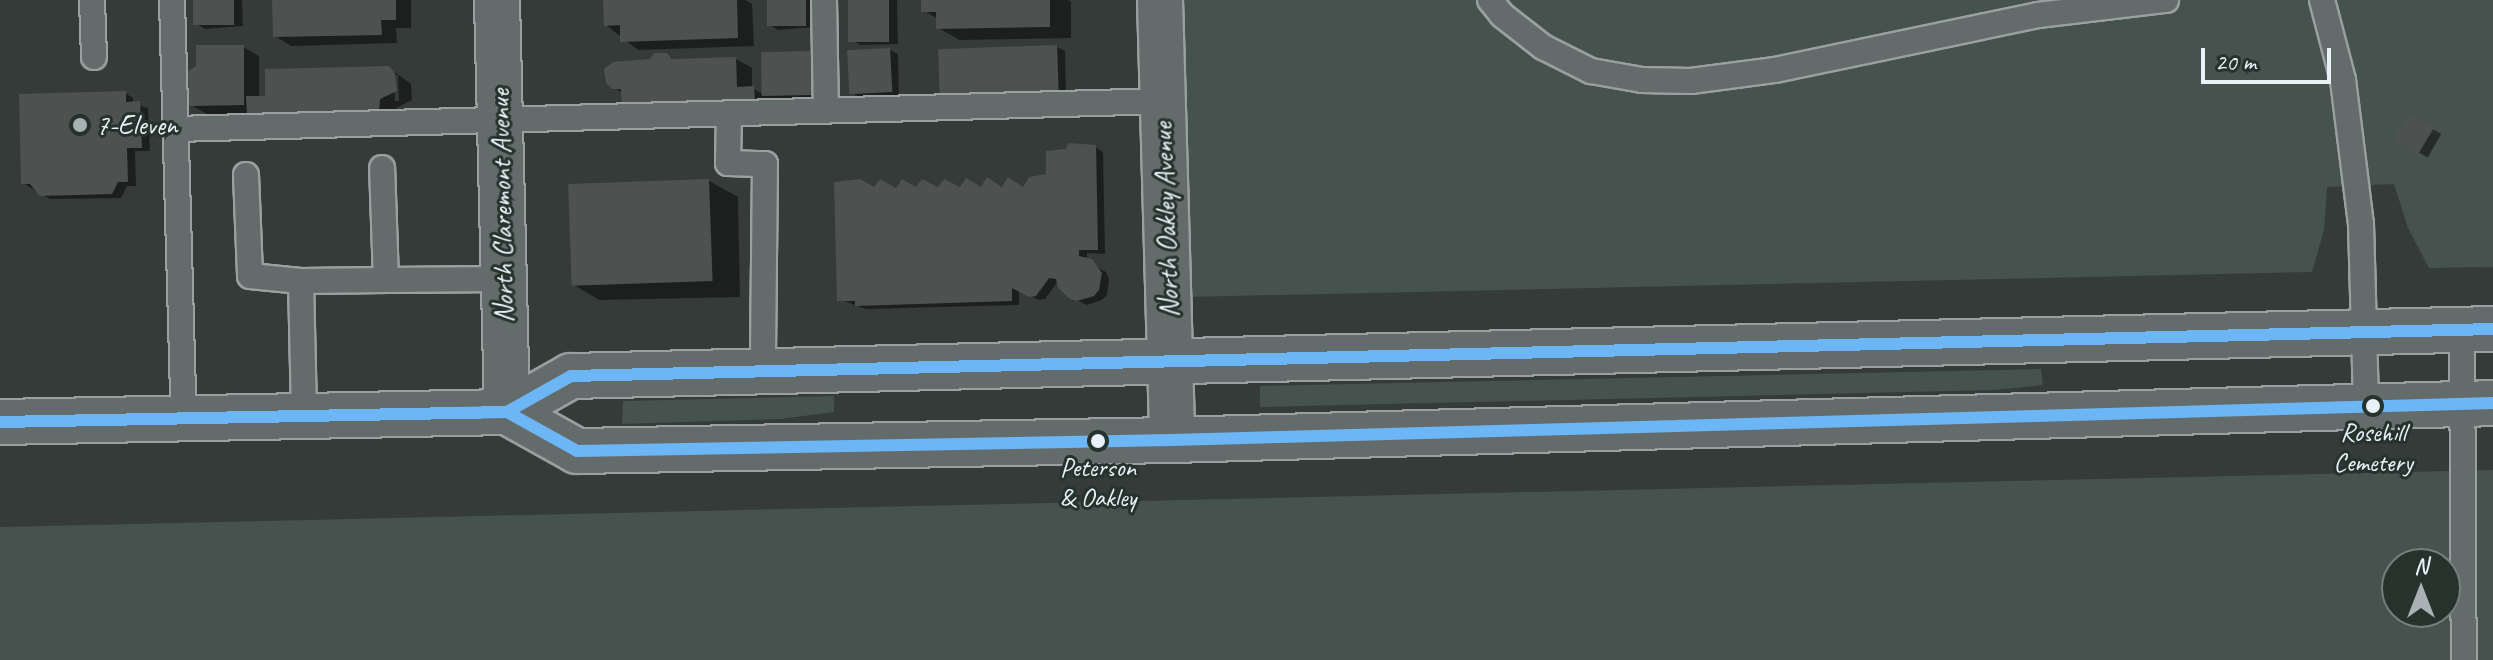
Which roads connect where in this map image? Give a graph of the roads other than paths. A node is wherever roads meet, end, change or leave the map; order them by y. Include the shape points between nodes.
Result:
1 (92, 0) edge
2 (172, 0) edge
3 (497, 0) edge
4 (824, 0) edge
5 (1160, 0) edge
6 (1490, 0) edge
7 (2166, 0) edge
8 (2322, 0) edge
9 (94, 57) dead end
10 (1163, 101) junction
11 (826, 111) junction
12 (729, 114) junction
13 (500, 121) junction
14 (176, 129) junction
15 (382, 168) dead end
16 (246, 175) dead end
17 (504, 279) junction
18 (386, 280) junction
19 (301, 281) junction
20 (2478, 330) edge
21 (2365, 332) junction
22 (1170, 362) junction
23 (763, 372) junction
24 (2478, 403) edge
25 (2366, 405) junction
26 (507, 412) junction
27 (304, 415) junction
28 (184, 418) junction
29 (0, 422) edge
30 (1172, 440) junction
31 (2464, 660) edge

1 - 9 lane
2 - 14 lane
3 - 13 main road, North Claremont Avenue
4 - 11 lane
5 - 10 main road, North Oakley Avenue
6 - 7 lane via 1543,47 1591,71 1691,81 1775,70 2038,15
8 - 21 lane via 2343,80 2361,224
10 - 11 lane
10 - 22 main road, North Oakley Avenue
11 - 12 lane
12 - 13 lane
12 - 23 lane via 728,163 765,164
13 - 14 lane
13 - 17 main road, North Claremont Avenue
14 - 28 lane
15 - 18 lane
16 - 19 lane via 250,276
17 - 18 lane
17 - 26 main road, North Claremont Avenue
18 - 19 lane
19 - 27 lane
20 - 21 main road
20 - 24 lane
21 - 22 main road
21 - 25 lane
22 - 23 main road
22 - 30 main road, North Oakley Avenue
23 - 26 main road via 571,376
24 - 25 main road
24 - 31 lane
25 - 30 main road
26 - 27 main road
26 - 30 main road via 577,451
27 - 28 main road
28 - 29 main road

